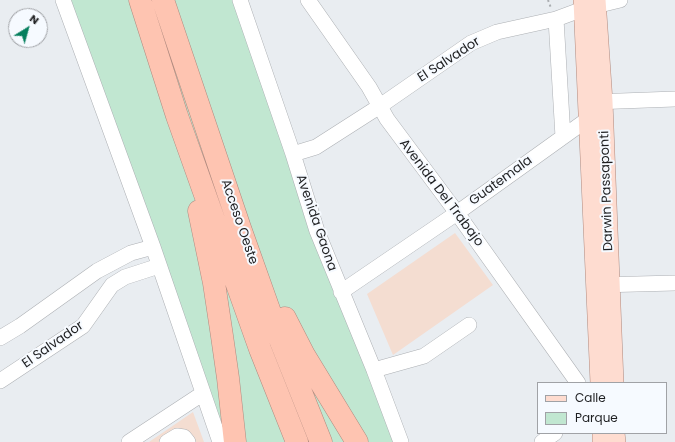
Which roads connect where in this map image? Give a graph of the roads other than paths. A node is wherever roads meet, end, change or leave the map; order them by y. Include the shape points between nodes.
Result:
1 (63, 0) edge
2 (140, 0) edge
3 (163, 0) edge
4 (240, 0) edge
5 (308, 0) edge
6 (620, 0) edge
7 (590, 4) edge
8 (556, 19) junction
9 (675, 99) edge
10 (380, 106) junction
11 (596, 110) junction
12 (177, 116) junction
13 (563, 137) junction
14 (293, 154) junction
15 (457, 213) junction
16 (240, 228) junction
17 (153, 247) junction
18 (159, 266) junction
19 (675, 283) edge
20 (604, 285) junction
21 (342, 292) junction
22 (470, 325) dead end
23 (0, 338) edge
24 (374, 370) junction
25 (0, 381) edge
26 (577, 382) edge
27 (600, 382) edge
28 (614, 382) edge
29 (202, 394) junction
30 (554, 434) edge
31 (129, 442) edge
32 (167, 442) edge
33 (188, 442) edge
34 (220, 442) edge
35 (235, 442) edge
36 (298, 442) edge
37 (321, 442) edge
38 (357, 442) edge
39 (401, 442) edge
40 (542, 442) edge

1 - 17 street
2 - 12 highway, Acceso Oeste
3 - 16 highway, Acceso Oeste
4 - 14 street, Avenida Gaona
5 - 10 street, Avenida Del Trabajo via 370,87
6 - 7 street, El Salvador
7 - 8 street, El Salvador
7 - 11 main road, Darwin Passaponti
8 - 10 street, El Salvador via 497,32 471,43
8 - 13 street
9 - 11 street
10 - 14 street, El Salvador via 316,147
10 - 15 street, Avenida Del Trabajo
11 - 13 street, Guatemala
11 - 20 main road, Darwin Passaponti
12 - 35 highway via 214,283
12 - 36 highway, Acceso Oeste via 260,349
13 - 15 street, Guatemala
14 - 21 street, Avenida Gaona via 317,231
15 - 21 street, Guatemala
15 - 26 street, Avenida Del Trabajo
16 - 37 highway, Acceso Oeste via 277,332
16 - 38 highway via 304,355
17 - 18 street
17 - 23 street via 131,253 97,271
18 - 25 street, El Salvador via 125,277 112,285 83,326
18 - 29 street
19 - 20 street
20 - 27 main road, Darwin Passaponti
20 - 28 main road, Darwin Passaponti
21 - 24 street, Avenida Gaona
22 - 24 street via 424,356
24 - 39 street, Avenida Gaona
29 - 31 street
29 - 34 street
30 - 40 street
32 - 33 street via 177,436 184,437

